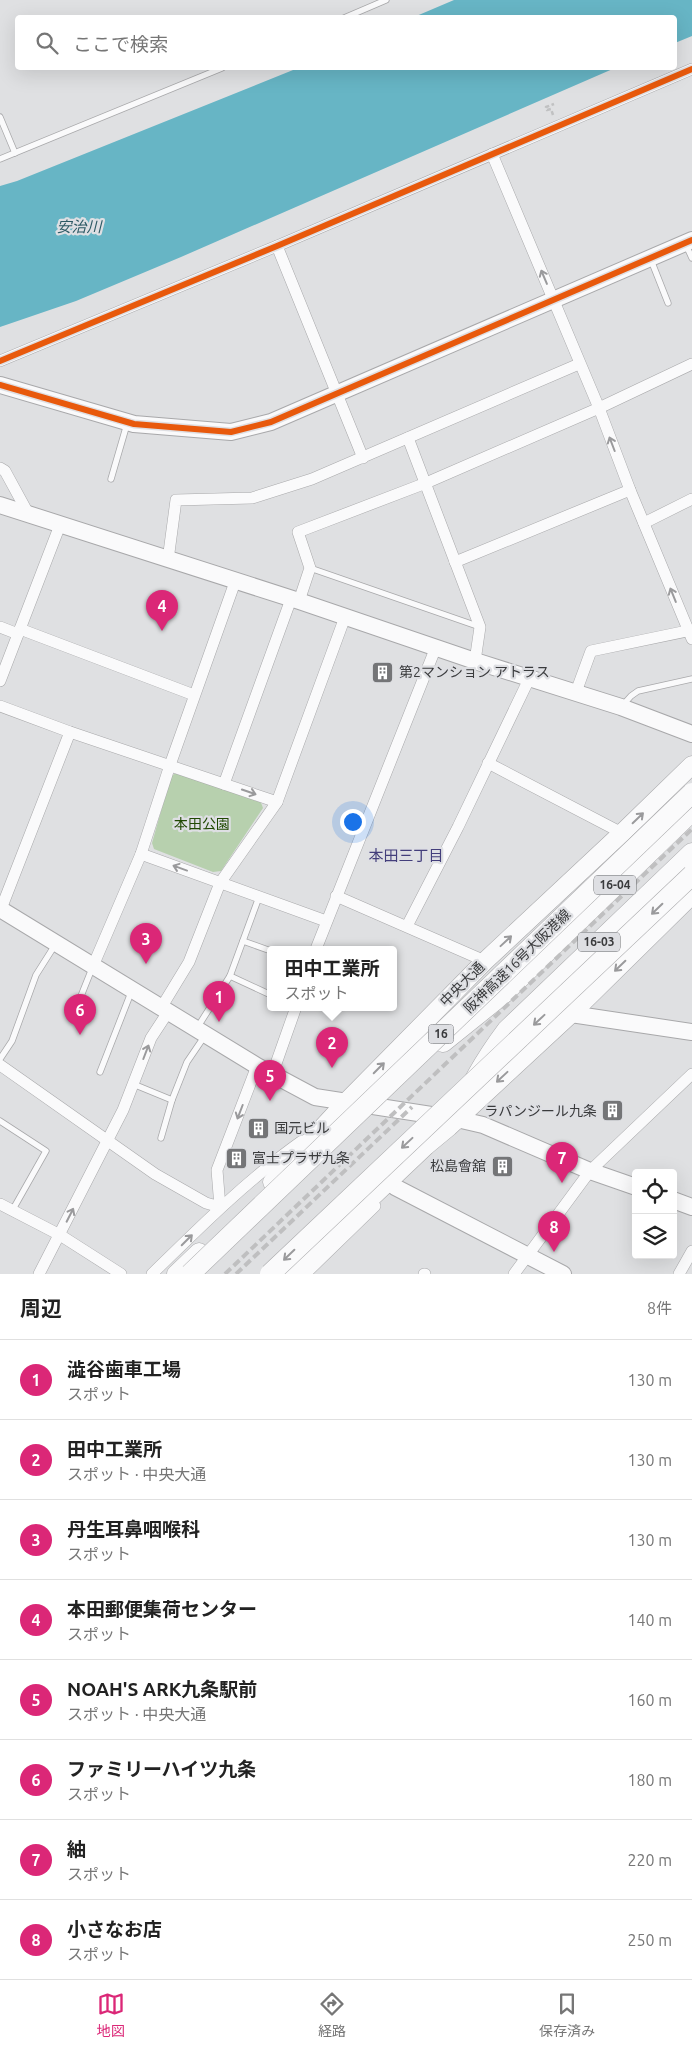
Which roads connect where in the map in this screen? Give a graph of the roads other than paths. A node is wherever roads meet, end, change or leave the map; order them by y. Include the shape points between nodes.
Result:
1 (386, 0) edge
2 (351, 15) edge
3 (692, 69) edge
4 (217, 70) edge
5 (0, 117) edge
6 (15, 153) junction
7 (492, 154) junction
8 (0, 159) edge
9 (689, 241) edge
10 (277, 246) junction
11 (650, 258) junction
12 (692, 258) edge
13 (554, 301) junction
14 (668, 303) dead end
15 (0, 361) edge
16 (579, 364) junction
17 (692, 364) edge
18 (0, 385) edge
19 (336, 394) junction
20 (599, 408) junction
21 (128, 423) junction
22 (408, 438) junction
23 (363, 458) junction
24 (0, 468) edge
25 (111, 479) dead end
26 (426, 482) junction
27 (630, 490) junction
28 (692, 499) edge
29 (0, 505) edge
30 (29, 515) junction
31 (644, 523) junction
32 (60, 525) junction
33 (168, 560) junction
34 (456, 562) junction
35 (310, 568) junction
36 (235, 582) junction
37 (295, 600) junction
38 (345, 617) junction
39 (0, 627) edge
40 (480, 627) junction
41 (19, 632) junction
42 (691, 634) edge
43 (436, 647) junction
44 (475, 661) junction
45 (530, 677) junction
46 (692, 679) edge
47 (0, 681) edge
48 (576, 692) junction
49 (194, 695) junction
50 (0, 706) edge
51 (621, 706) junction
52 (70, 732) junction
53 (692, 734) edge
54 (488, 763) junction
55 (170, 765) junction
56 (692, 765) edge
57 (224, 784) junction
58 (692, 793) edge
59 (277, 802) junction
60 (692, 811) edge
61 (622, 833) junction
62 (692, 853) edge
63 (141, 854) junction
64 (692, 875) edge
65 (220, 883) junction
66 (692, 895) edge
67 (336, 896) junction
68 (258, 897) junction
69 (0, 909) edge
70 (326, 921) junction
71 (406, 926) junction
72 (243, 941) junction
73 (56, 944) junction
74 (317, 946) edge
75 (267, 950) edge
76 (485, 961) junction
77 (93, 966) junction
78 (230, 976) junction
79 (132, 990) junction
80 (267, 993) edge
81 (78, 1006) dead end
82 (164, 1010) junction
83 (295, 1011) edge
84 (571, 1014) junction
85 (201, 1032) junction
86 (692, 1032) edge
87 (0, 1059) edge
88 (0, 1065) edge
89 (257, 1066) junction
90 (100, 1072) dead end
91 (692, 1074) edge
92 (272, 1075) junction
93 (133, 1084) junction
94 (172, 1100) junction
95 (345, 1103) junction
96 (0, 1121) edge
97 (453, 1123) junction
98 (320, 1128) junction
99 (161, 1138) dead end
100 (107, 1142) junction
101 (590, 1171) junction
102 (632, 1186) edge
103 (395, 1187) junction
104 (677, 1201) edge
105 (0, 1204) edge
106 (220, 1207) junction
107 (692, 1207) edge
108 (12, 1210) junction
109 (60, 1235) junction
110 (692, 1251) edge
111 (527, 1256) junction
112 (680, 1273) edge
113 (39, 1274) edge
114 (121, 1274) edge
115 (152, 1274) edge
116 (176, 1274) edge
117 (190, 1274) edge
118 (270, 1274) edge
119 (291, 1274) edge
120 (305, 1274) edge
121 (514, 1274) edge
122 (563, 1274) edge

1 - 2 lane
3 - 7 street
4 - 6 lane
5 - 6 lane
6 - 8 lane
7 - 10 street
13 -> 7 street
9 - 11 street
9 - 12 lane
10 - 15 street
10 - 19 street
11 - 13 street
11 - 14 lane
13 - 16 street
13 - 19 street
16 - 20 street
16 - 22 street
17 - 20 street
18 - 21 street
19 - 21 street via 271,422 231,432
19 - 23 street
20 - 26 street
27 -> 20 street
21 - 25 lane
22 - 23 street
22 - 26 street
23 - 33 street via 252,498 176,500
24 - 30 street via 6,471
26 - 34 street
26 - 35 street via 298,532
27 - 31 street
27 - 34 street
28 - 31 street
29 - 30 street
30 - 32 street
42 -> 31 street
32 - 33 street
32 - 41 street
33 - 36 street
34 - 40 street
35 - 37 street
35 - 40 lane
36 - 37 street
36 - 49 street
37 - 38 street
37 - 57 street
38 - 43 street
38 - 59 street
39 - 41 street
40 - 44 street
41 - 47 street
41 - 49 street
42 - 48 street via 591,651
43 - 44 street
43 - 67 street
44 - 45 street
45 - 48 street
45 - 54 street
46 - 51 lane via 638,691
48 - 51 street
49 - 55 street
50 - 52 street
51 - 53 street
52 - 55 street
52 - 69 street
54 - 61 street
54 - 71 street
55 - 57 street
55 - 63 street
61 -> 56 main road, 中央大通
57 -> 59 street
58 - 117 highway, 阪神高速16号大阪港線 / 16, bridge
59 - 65 street
60 - 95 highway, 16-04 via 504,993 407,1071
76 -> 61 main road, 中央大通
62 - 97 highway, 16-03 via 506,1030 486,1058
65 -> 63 street
63 - 77 street
64 -> 118 highway, bridge
65 - 68 street
65 - 82 street via 189,962
66 -> 84 main road
67 - 70 street
67 - 71 street
68 - 70 street
68 - 72 lane
69 - 73 street
70 - 74 street
71 - 76 street
72 - 75 lane
72 - 78 lane
73 - 77 street
73 - 87 lane via 36,975 12,1041
95 -> 76 main road, 中央大通
77 - 79 street
77 - 81 lane
78 - 80 lane
78 - 85 lane
79 - 82 street
79 - 90 lane
82 - 85 street
93 -> 82 street
83 - 92 street
84 - 86 street
84 -> 97 main road
85 - 89 street
85 - 94 lane
88 - 100 street
89 - 92 street
89 -> 106 street via 217,1170
91 - 101 street
92 - 95 street via 315,1097
93 - 94 lane
93 - 100 street
94 - 99 lane
95 - 97 street
95 - 98 main road, 中央大通
96 - 108 lane via 46,1152
97 - 101 street via 483,1126
97 - 103 street via 434,1148
97 - 119 main road
98 - 106 street
98 - 116 main road, 中央大通 via 288,1166
100 - 106 street via 155,1174 206,1203
109 -> 100 street
101 - 102 street
101 - 111 street
103 - 111 street
103 - 120 street
104 - 107 street
105 - 108 street
115 -> 106 street
108 - 109 street
109 - 113 street
109 - 114 street
110 - 112 street
111 - 121 street
111 - 122 street

